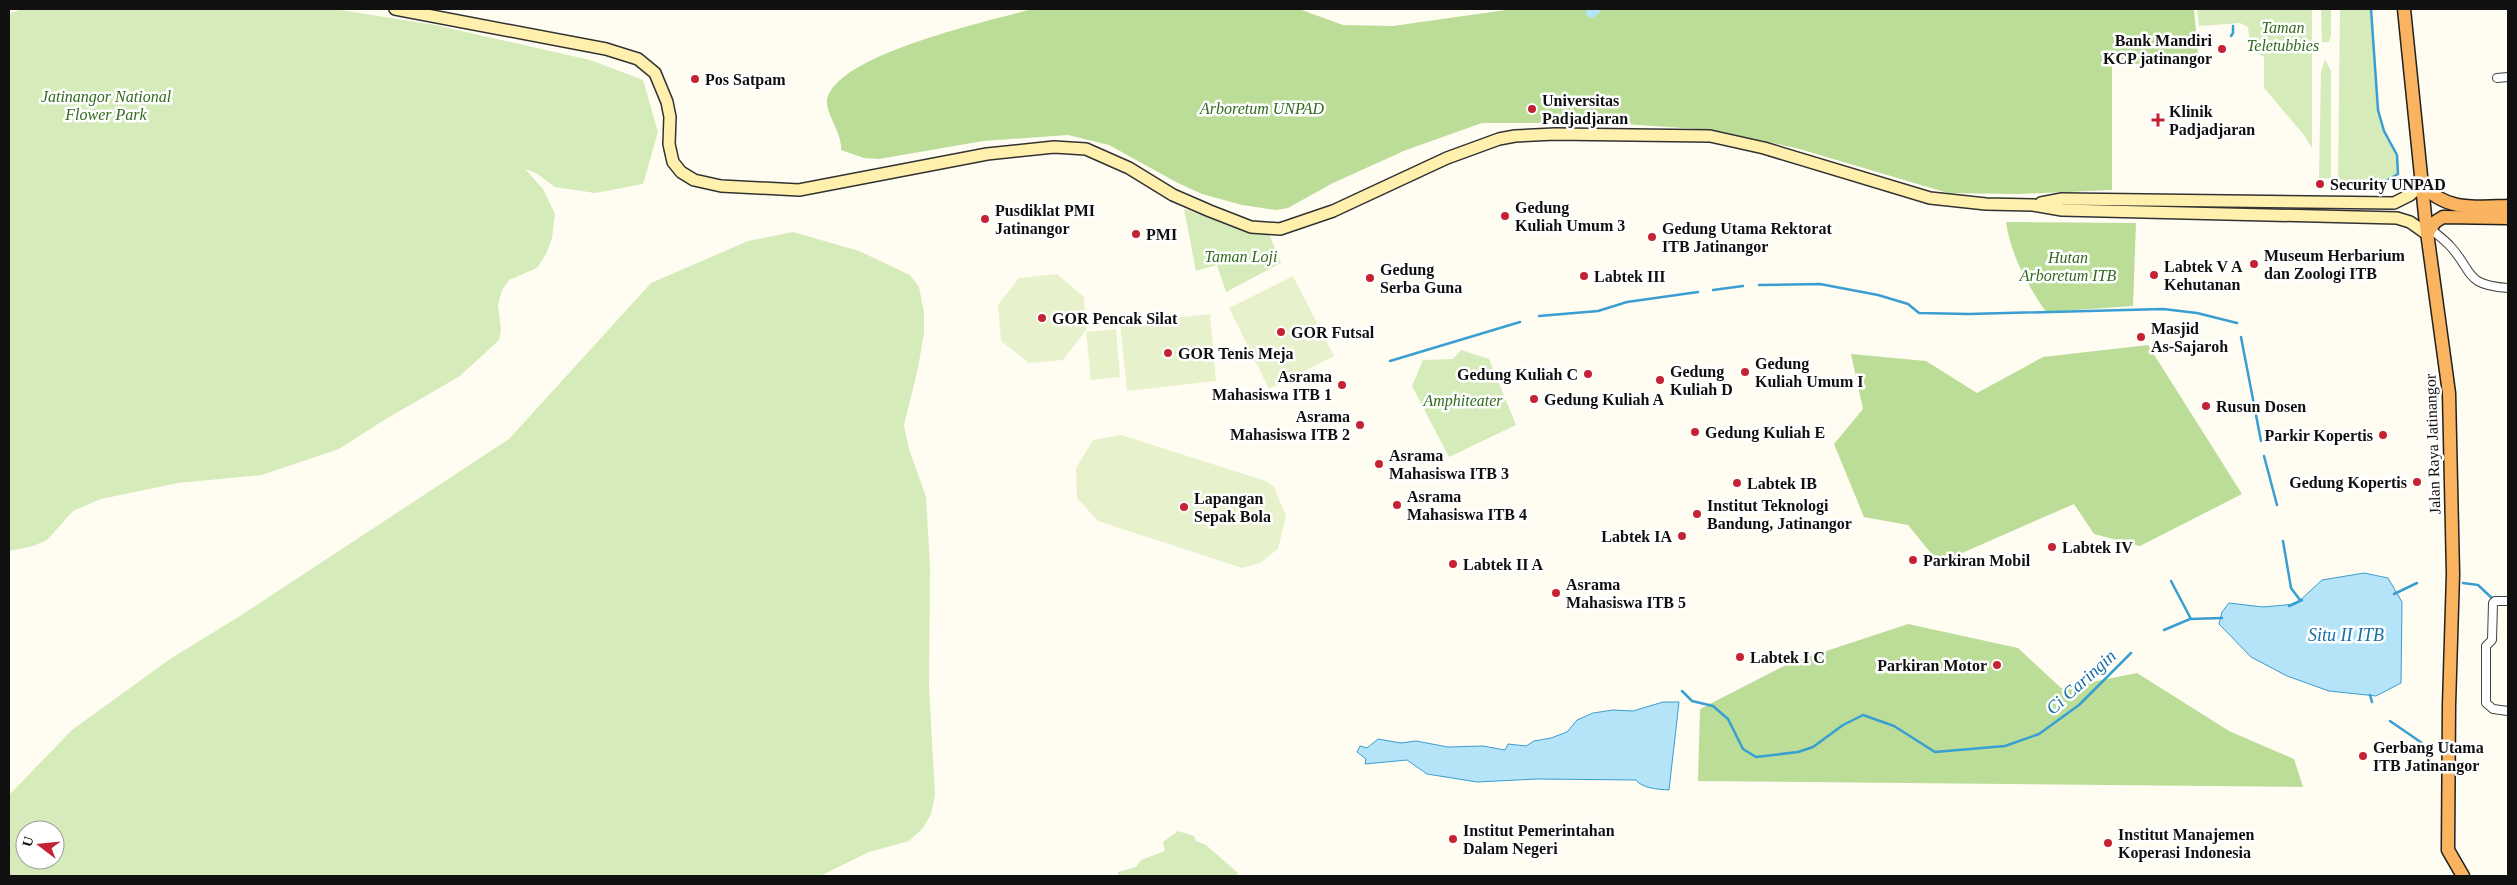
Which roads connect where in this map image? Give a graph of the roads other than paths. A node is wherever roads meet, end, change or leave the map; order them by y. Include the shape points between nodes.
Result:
1 (395, 9) edge
2 (2404, 9) edge
3 (2508, 77) edge
4 (2497, 78) dead end
5 (2422, 184) junction
6 (2314, 201) junction
7 (2033, 205) junction
8 (2508, 206) edge
9 (2314, 214) junction
10 (2508, 218) edge
11 (2428, 229) junction
12 (2508, 288) edge
13 (2508, 601) edge
14 (2508, 711) edge
15 (2463, 876) edge

1 - 7 main road via 606,49 638,59 655,73 667,102 673,162 694,180 721,186 799,190 986,154 1054,147 1086,149 1210,211 1252,227 1280,229 1333,211 1448,158 1515,136 1710,136 1764,148 1930,198
2 - 5 highway, Jalan Raya Jatinangor
3 - 4 street
5 - 6 main road via 2394,203
5 - 8 highway via 2432,196 2447,204
5 - 11 highway, Jalan Raya Jatinangor
6 - 7 main road via 2062,199
6 - 9 street
7 - 9 main road via 2062,210
9 - 11 main road via 2396,218
10 - 11 highway via 2443,217
11 - 12 street via 2452,248 2469,276 2485,285
11 - 15 highway, Jalan Raya Jatinangor via 2449,393 2453,574 2448,705 2448,850
13 - 14 street via 2495,601 2493,604 2492,640 2486,646 2486,703 2493,709

